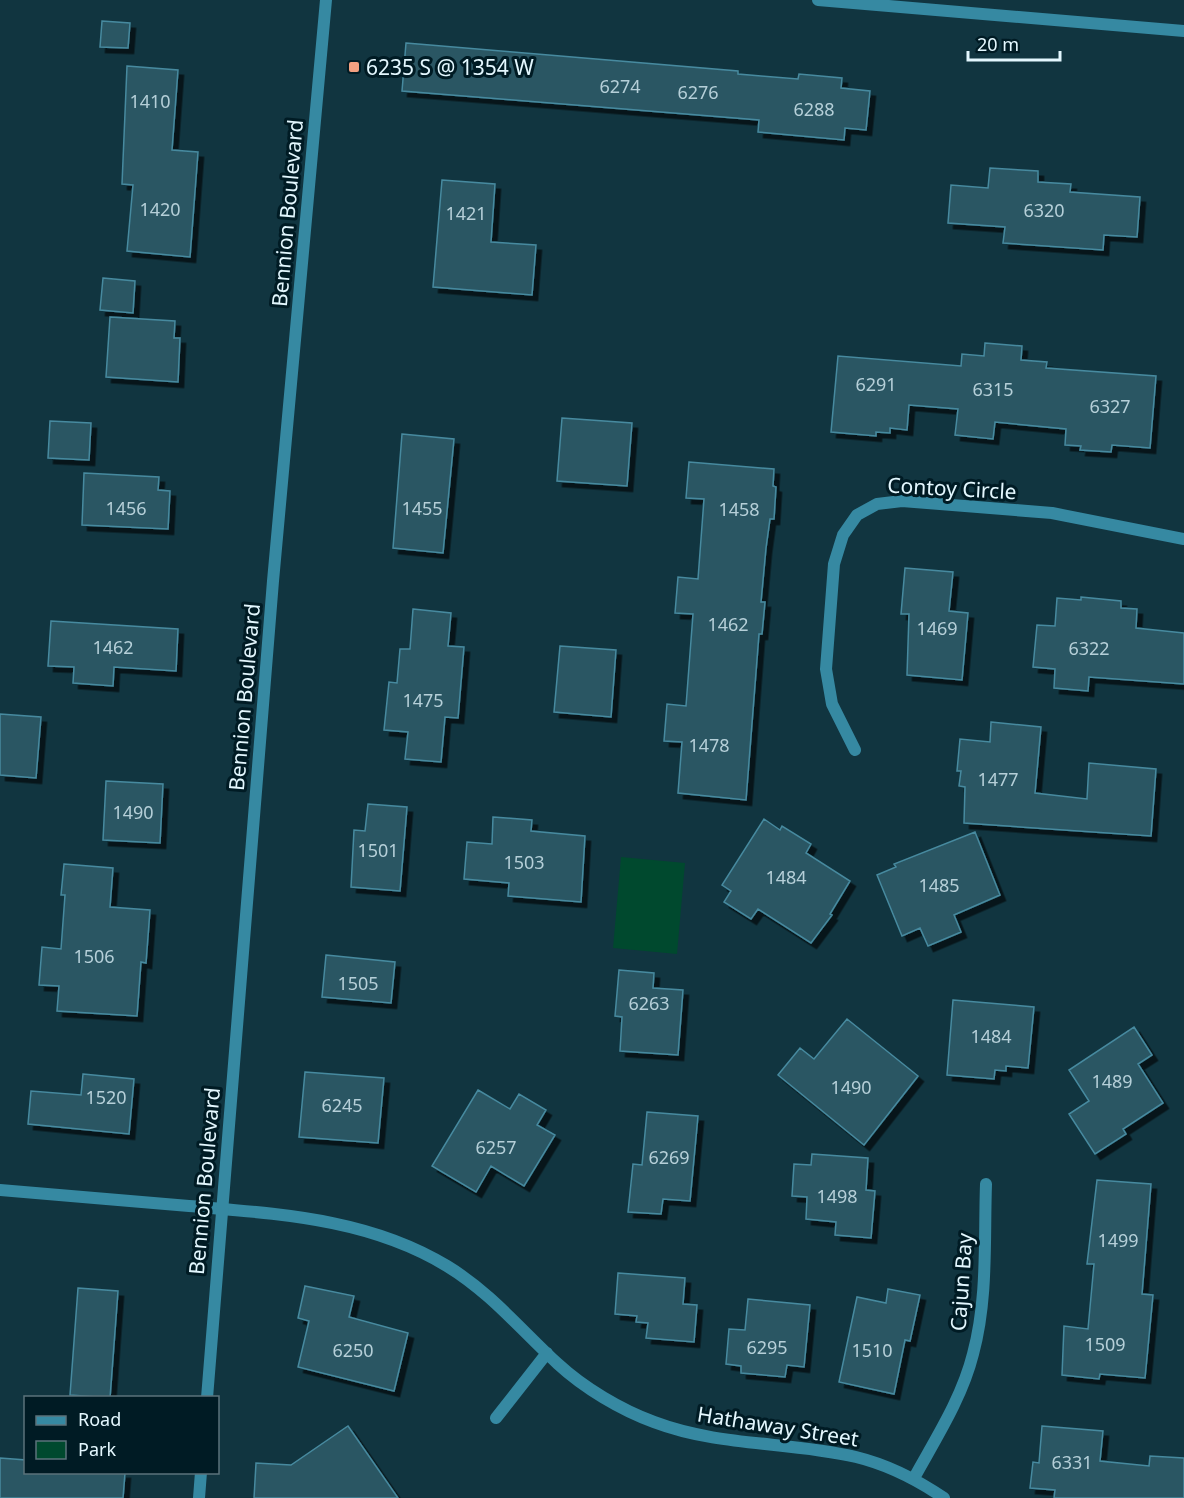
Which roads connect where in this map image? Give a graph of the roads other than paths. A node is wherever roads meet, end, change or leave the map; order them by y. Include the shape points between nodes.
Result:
1 (326, 0) edge
2 (818, 0) edge
3 (1184, 31) edge
4 (1184, 539) edge
5 (855, 750) dead end
6 (986, 1184) dead end
7 (0, 1190) edge
8 (220, 1209) junction
9 (547, 1353) junction
10 (207, 1396) edge
11 (496, 1418) dead end
12 (201, 1474) edge
13 (914, 1478) junction
14 (199, 1498) edge
15 (944, 1498) edge

1 - 8 street, Bennion Boulevard
2 - 3 street
4 - 5 street, Contoy Circle via 1052,513 902,501 877,504 857,516 843,535 834,564 826,669 832,704
6 - 13 street, Cajun Bay via 983,1299 973,1353 953,1406
7 - 8 street, Hathaway Street
8 - 9 street, Hathaway Street via 341,1224 394,1239 444,1264 484,1291
8 - 10 street, Bennion Boulevard
9 - 11 street
9 - 13 street, Hathaway Street via 587,1386 652,1422 717,1440 855,1457
12 - 14 street
13 - 15 street, Hathaway Street

